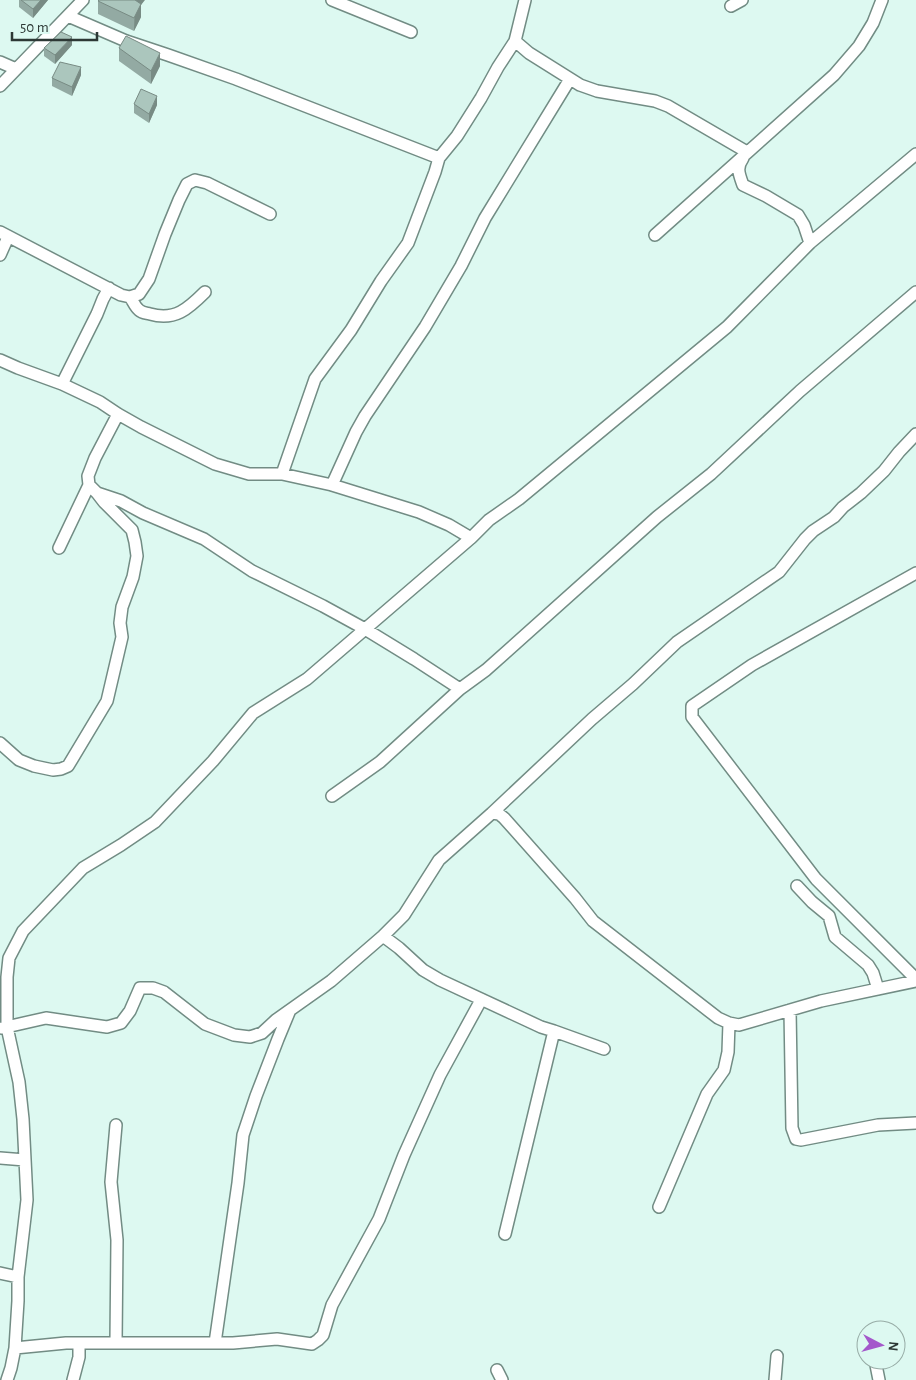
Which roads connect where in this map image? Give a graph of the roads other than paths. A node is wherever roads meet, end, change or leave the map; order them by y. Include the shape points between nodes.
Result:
1 (83, 0) edge
2 (332, 0) edge
3 (525, 0) edge
4 (742, 0) edge
5 (882, 0) edge
6 (731, 6) dead end
7 (68, 16) junction
8 (411, 32) dead end
9 (515, 41) junction
10 (0, 62) edge
11 (16, 70) junction
12 (570, 79) junction
13 (0, 86) edge
14 (747, 152) junction
15 (916, 154) edge
16 (439, 158) junction
17 (270, 214) dead end
18 (4, 235) edge
19 (656, 235) dead end
20 (810, 243) junction
21 (0, 255) edge
22 (109, 288) junction
23 (205, 292) dead end
24 (916, 292) edge
25 (130, 297) junction
26 (0, 360) edge
27 (62, 384) junction
28 (118, 414) junction
29 (916, 434) edge
30 (282, 474) junction
31 (332, 485) junction
32 (93, 489) junction
33 (471, 538) junction
34 (59, 548) dead end
35 (914, 579) edge
36 (364, 629) junction
37 (460, 690) junction
38 (0, 743) edge
39 (332, 796) dead end
40 (492, 813) junction
41 (797, 886) dead end
42 (383, 936) junction
43 (4, 975) edge
44 (916, 980) edge
45 (878, 989) junction
46 (481, 1000) junction
47 (291, 1009) junction
48 (790, 1010) junction
49 (729, 1023) junction
50 (4, 1028) edge
51 (554, 1031) junction
52 (604, 1049) dead end
53 (916, 1123) edge
54 (116, 1125) dead end
55 (0, 1158) edge
56 (25, 1160) junction
57 (659, 1207) dead end
58 (505, 1234) dead end
59 (0, 1274) edge
60 (18, 1277) junction
61 (116, 1343) junction
62 (215, 1343) junction
63 (79, 1344) junction
64 (14, 1348) junction
65 (777, 1356) dead end
66 (7, 1380) edge
67 (73, 1380) edge
68 (775, 1380) edge

1 - 7 street
2 - 8 street
3 - 9 street
4 - 6 street
5 - 14 street via 859,46 834,75
7 - 11 street
7 - 16 street via 126,42 236,79
9 - 12 street
9 - 16 street via 457,136
10 - 11 street
11 - 13 street
12 - 14 street via 597,91 668,106
12 - 31 street via 485,218 425,327 365,416
14 - 19 street
14 - 20 street via 740,162 738,174 743,185 798,215
15 - 20 street
16 - 30 street via 408,242 315,379
17 - 25 street via 208,183 195,180 187,184 149,279 139,294
18 - 21 street
18 - 22 street
20 - 33 street via 727,327
22 - 25 street
22 - 27 street
23 - 25 street via 186,309 166,317 140,312
24 - 37 street
26 - 27 street
27 - 28 street
28 - 30 street via 215,464 248,474
28 - 32 street via 88,476
29 - 40 street via 884,471 805,539 779,572 677,642
30 - 31 street
31 - 33 street via 419,512
32 - 34 street
32 - 36 street via 204,539 252,571
32 - 38 street via 132,530 137,556 122,607 122,637 107,700 68,766 61,769 34,766 19,760
33 - 36 street
35 - 44 street via 752,665 692,706 692,717 816,880
36 - 37 street
36 - 43 street via 307,678 253,713 155,822 83,868 23,931
37 - 39 street via 380,762
40 - 42 street via 440,860 404,916
40 - 49 street via 504,818 593,921 718,1018
41 - 45 street via 829,916 835,937 868,965
42 - 46 street via 423,970
42 - 47 street via 331,981
43 - 50 street
44 - 45 street
45 - 48 street
46 - 51 street
46 - 62 street via 440,1075 379,1219 332,1305 323,1335 312,1344 277,1339
47 - 50 street via 262,1033 250,1037 234,1035 206,1024 164,992 140,988 121,1022 107,1028 46,1018
47 - 62 street via 243,1136
48 - 49 street via 739,1025
48 - 53 street via 792,1128 796,1139
49 - 57 street via 724,1070 707,1094
50 - 56 street via 19,1082
51 - 52 street
51 - 58 street
54 - 61 street via 111,1182 117,1240
55 - 56 street
56 - 60 street via 27,1200
59 - 60 street
60 - 64 street
61 - 62 street
61 - 63 street
63 - 64 street
63 - 67 street
64 - 66 street
65 - 68 street

